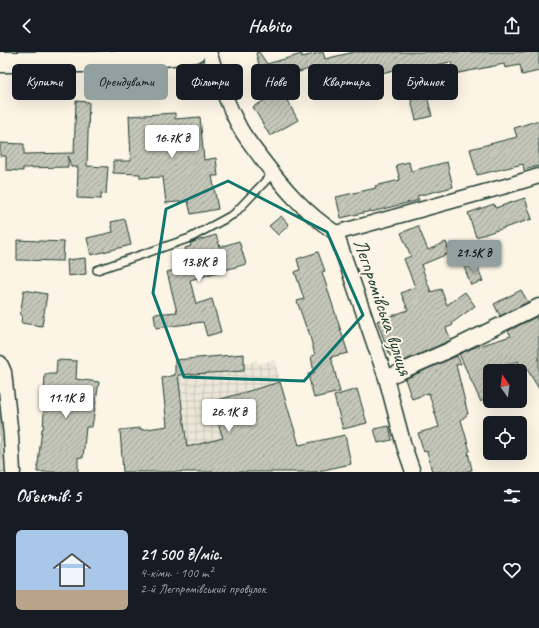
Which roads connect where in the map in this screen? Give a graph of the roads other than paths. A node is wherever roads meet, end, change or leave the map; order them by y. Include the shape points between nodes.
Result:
1 (195, 52) edge
2 (209, 52) edge
3 (0, 62) edge
4 (273, 173) junction
5 (539, 176) edge
6 (336, 233) junction
7 (97, 270) dead end
8 (539, 306) edge
9 (0, 363) edge
10 (386, 378) junction
11 (13, 472) edge
12 (413, 472) edge

1 - 3 main road via 94,62
2 - 4 street, Легпромівська вулиця via 221,87 240,128
4 - 6 street, Легпромівська вулиця via 300,204
4 - 7 lane via 234,214 190,238
5 - 6 street
6 - 10 street, Легпромівська вулиця
8 - 10 street
9 - 11 street via 4,372
10 - 12 street, Легпромівська вулиця

